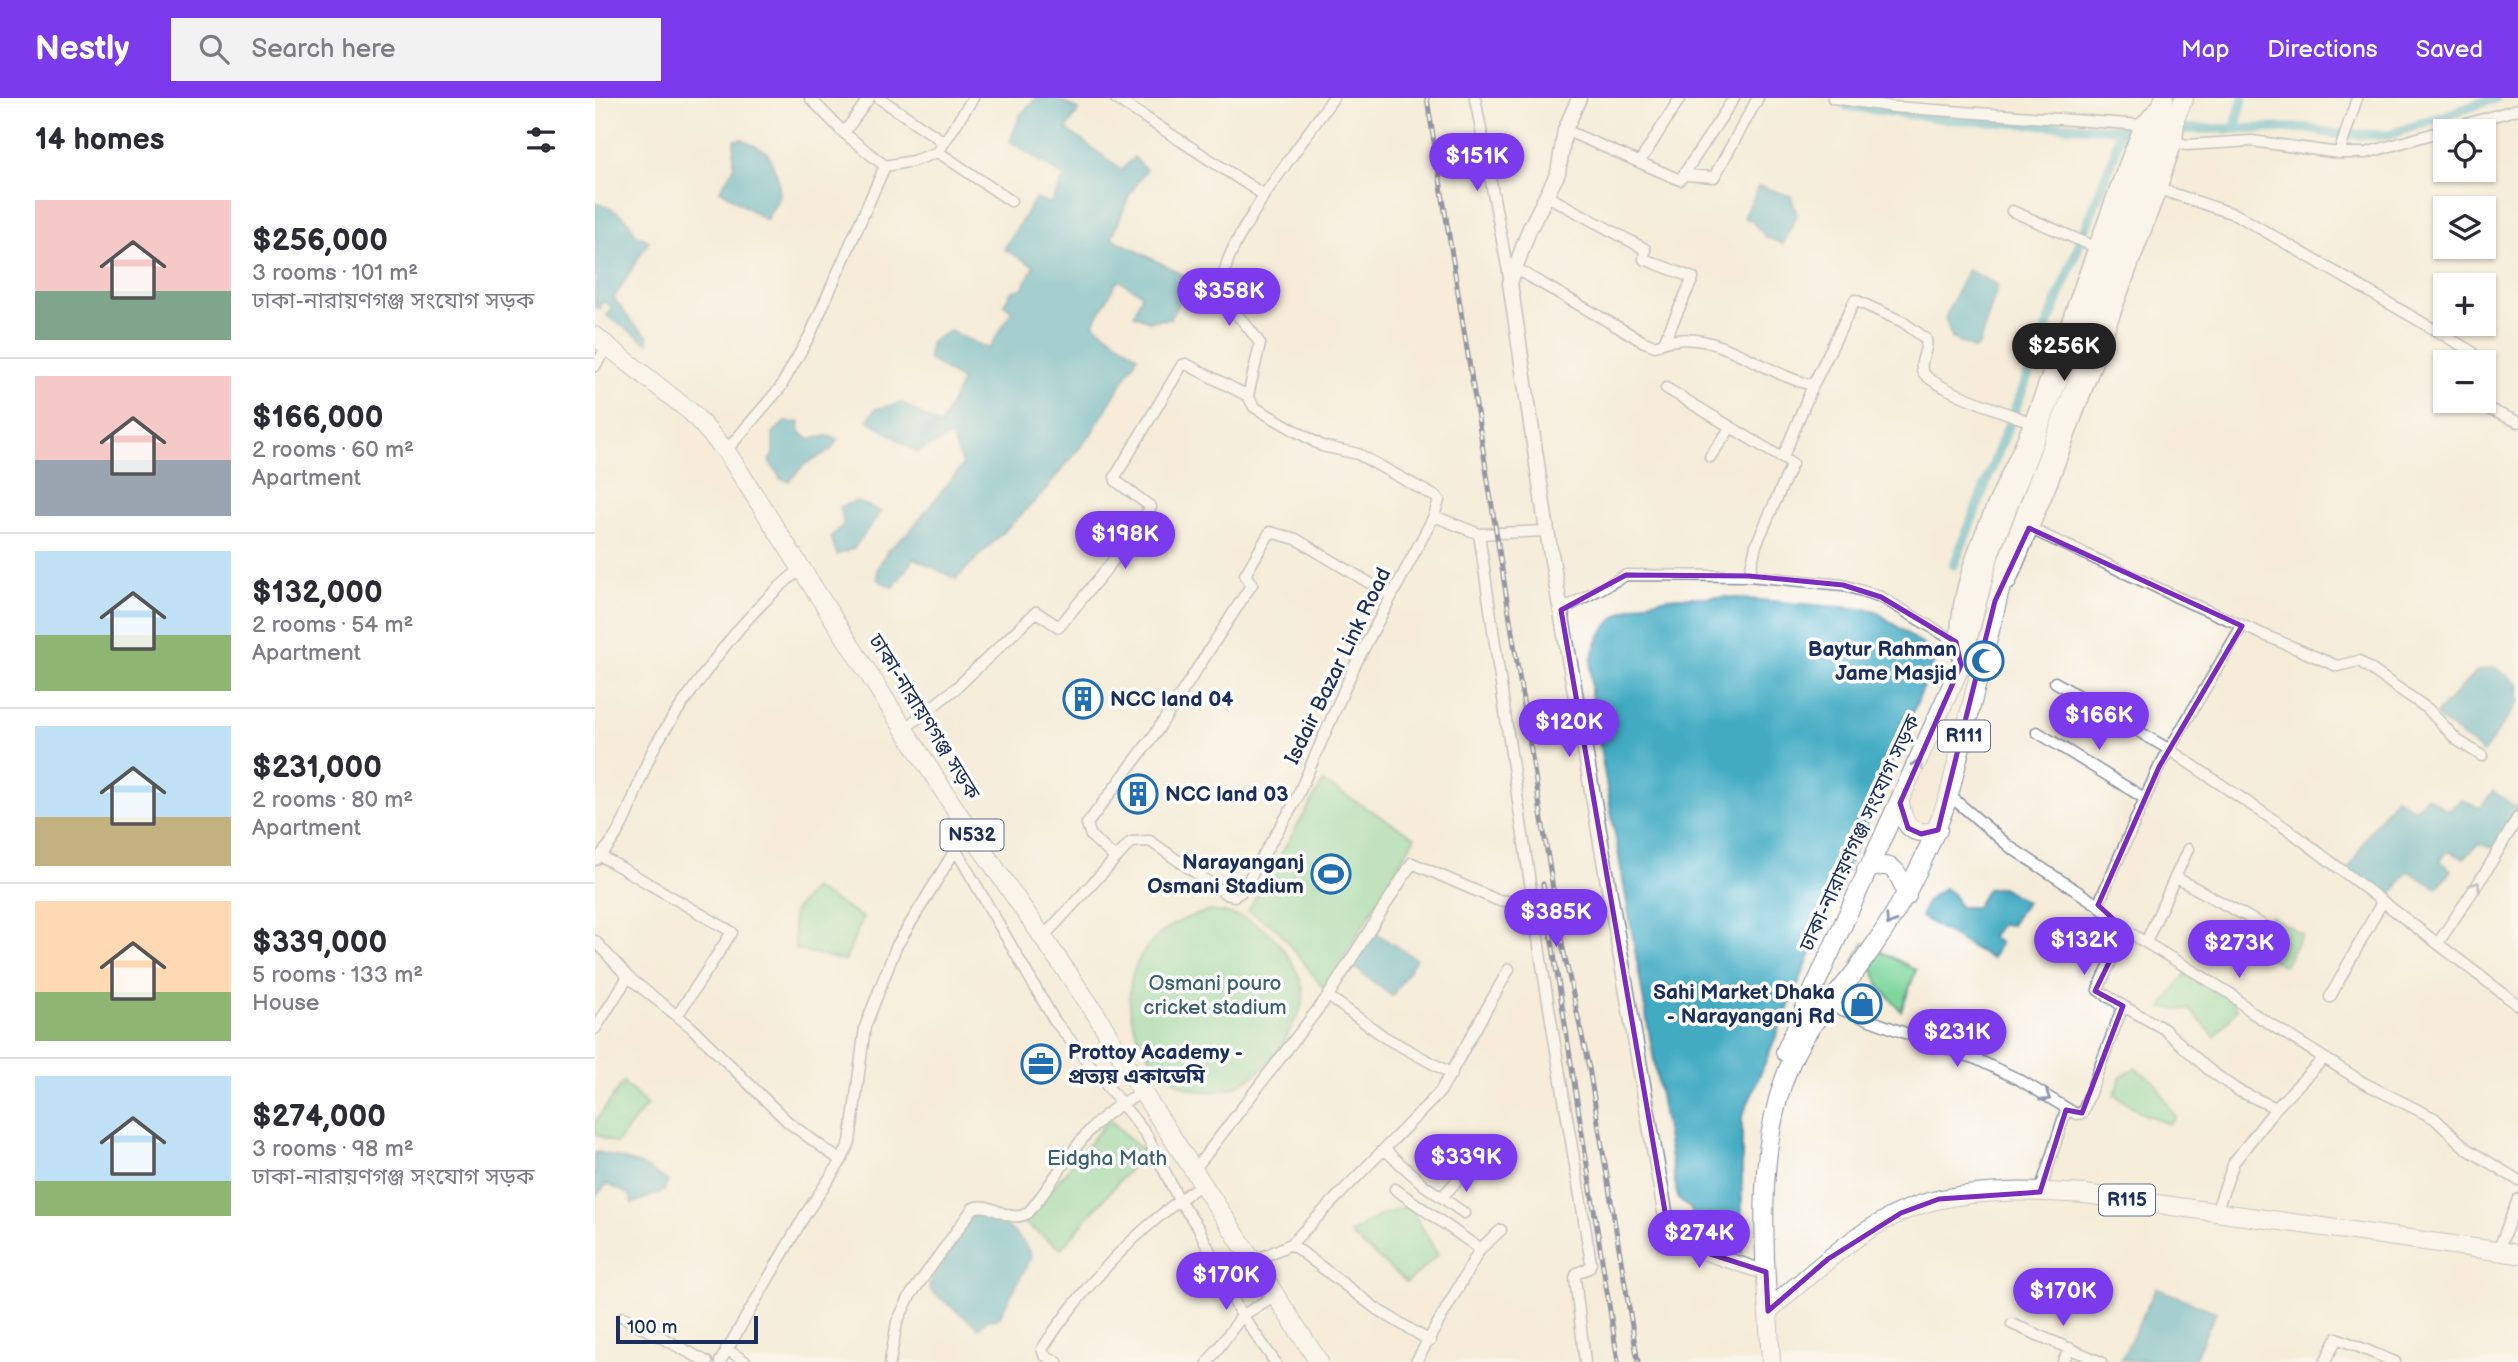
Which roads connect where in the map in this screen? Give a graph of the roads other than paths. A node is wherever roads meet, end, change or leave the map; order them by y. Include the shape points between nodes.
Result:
1 (810, 98) edge
2 (869, 98) edge
3 (879, 98) edge
4 (973, 98) edge
5 (1115, 98) edge
6 (1333, 98) edge
7 (1475, 98) edge
8 (1579, 98) edge
9 (1681, 98) edge
10 (1734, 98) edge
11 (1758, 98) edge
12 (2357, 98) edge
13 (1840, 99) edge
14 (2173, 101) edge
15 (1896, 102) edge
16 (2518, 108) edge
17 (2142, 125) junction
18 (1565, 130) junction
19 (844, 133) junction
20 (2175, 141) junction
21 (941, 147) junction
22 (2340, 152) junction
23 (1641, 160) junction
24 (885, 166) junction
25 (1685, 175) junction
26 (2159, 189) junction
27 (1264, 195) junction
28 (1547, 196) junction
29 (1011, 201) dead end
30 (2012, 211) dead end
31 (2092, 246) junction
32 (1513, 267) junction
33 (1510, 283) junction
34 (601, 341) edge
35 (1664, 342) junction
36 (2468, 350) edge
37 (595, 366) edge
38 (1813, 385) junction
39 (1666, 388) dead end
40 (1248, 397) junction
41 (2496, 412) edge
42 (2026, 420) junction
43 (2518, 422) edge
44 (1731, 427) junction
45 (726, 451) junction
46 (1710, 457) dead end
47 (1783, 457) junction
48 (1434, 516) junction
49 (2029, 528) junction
50 (1547, 531) junction
51 (1479, 534) junction
52 (803, 567) junction
53 (1749, 576) junction
54 (1391, 596) junction
55 (1995, 601) junction
56 (1561, 610) junction
57 (2242, 626) junction
58 (1956, 642) junction
59 (1961, 665) junction
60 (2055, 682) dead end
61 (904, 729) junction
62 (2037, 732) dead end
63 (2169, 750) junction
64 (2482, 756) dead end
65 (1949, 795) junction
66 (2144, 798) junction
67 (1901, 803) junction
68 (2518, 817) edge
69 (968, 829) junction
70 (1938, 830) junction
71 (2189, 849) dead end
72 (956, 850) junction
73 (598, 858) edge
74 (1115, 858) junction
75 (1866, 870) junction
76 (2175, 877) junction
77 (1907, 895) junction
78 (2382, 902) junction
79 (1535, 904) junction
80 (2098, 905) junction
81 (2125, 930) junction
82 (2277, 933) dead end
83 (1044, 936) junction
84 (595, 941) edge
85 (2146, 942) junction
86 (2438, 943) junction
87 (1509, 969) dead end
88 (628, 977) junction
89 (1328, 996) junction
90 (2330, 997) dead end
91 (1826, 1004) junction
92 (2518, 1005) edge
93 (2123, 1006) junction
94 (677, 1016) junction
95 (595, 1028) edge
96 (2324, 1058) junction
97 (1452, 1074) junction
98 (1143, 1093) junction
99 (1118, 1102) junction
100 (2276, 1108) junction
101 (2066, 1111) junction
102 (1385, 1150) junction
103 (841, 1161) junction
104 (1467, 1170) dead end
105 (1199, 1176) junction
106 (2518, 1180) edge
107 (1395, 1189) dead end
108 (2041, 1192) junction
109 (1442, 1197) junction
110 (2518, 1199) edge
111 (1179, 1200) junction
112 (2216, 1212) junction
113 (1464, 1213) dead end
114 (1501, 1230) dead end
115 (1291, 1244) junction
116 (1480, 1249) junction
117 (2498, 1251) junction
118 (2518, 1254) edge
119 (1254, 1261) junction
120 (1754, 1269) junction
121 (1275, 1295) junction
122 (1768, 1311) junction
123 (1243, 1316) junction
124 (623, 1317) dead end
125 (2012, 1324) dead end
126 (1430, 1341) junction
127 (726, 1349) junction
128 (2070, 1349) junction
129 (707, 1362) edge
130 (720, 1362) edge
131 (746, 1362) edge
132 (890, 1362) edge
133 (1057, 1362) edge
134 (1208, 1362) edge
135 (1275, 1362) edge
136 (1319, 1362) edge
137 (1416, 1362) edge
138 (1585, 1362) edge
139 (1762, 1362) edge
140 (1771, 1362) edge
141 (2063, 1362) edge
142 (2101, 1362) edge
143 (2325, 1362) edge
144 (2395, 1362) edge

1 - 19 street
2 - 19 street
3 - 21 street
4 - 21 street
5 - 27 street
6 - 27 street
7 - 33 street
8 - 18 street
9 - 23 street
10 - 25 street
11 - 25 street via 1714,177
12 - 22 street
13 - 15 street
14 - 17 street
14 - 20 street
14 - 55 main road, R111
14 - 59 main road, ঢাকা-নারায়ণগঞ্জ সংযোগ সড়ক / R111 via 1990,552
15 - 17 street
16 - 22 street via 2366,153
17 - 31 street
18 - 23 street
18 - 28 street via 1558,173
19 - 24 street
20 - 22 street via 2186,145 2252,141
20 - 26 street
21 - 24 street via 913,161
21 - 29 street
23 - 25 street via 1676,180
24 - 45 street via 810,335 780,388
26 - 36 street via 2237,215
26 - 49 street
27 - 40 street via 1224,274 1229,304 1260,344
28 - 32 street
28 - 35 street via 1645,249 1644,259 1693,278
30 - 31 street
31 - 42 street
32 - 33 street
32 - 35 street via 1644,342 1655,346
33 - 50 street
34 - 37 street
34 - 45 main road, ঢাকা-নারায়ণগঞ্জ সড়ক / N532 via 692,413
35 - 38 street via 1703,341 1732,350 1793,381
38 - 42 street via 1855,300 1903,322 1926,339 1929,347 1921,367 1930,379
38 - 47 street
39 - 44 street
40 - 48 street via 1254,407 1288,429 1326,447 1356,453 1436,497
40 - 61 street via 1182,365 1115,477 1151,508 1112,562 1059,627 1036,612 956,688
41 - 43 street
42 - 58 street via 1978,548
44 - 46 street
44 - 47 street
45 - 52 main road, ঢাকা-নারায়ণগঞ্জ সড়ক / N532
47 - 53 street via 1791,467 1756,545
48 - 51 street
48 - 54 street, Isdair Bazar Link Road
49 - 55 street via 2008,584
49 - 57 street
50 - 51 street
50 - 56 street
51 - 79 street
52 - 61 main road, ঢাকা-নারায়ণগঞ্জ সড়ক / N532
52 - 73 street via 748,615 674,715 654,748 636,795
53 - 56 street via 1626,575
53 - 58 street via 1843,585 1881,597
54 - 74 street, Isdair Bazar Link Road via 1293,804 1241,892 1226,894 1150,841 1131,842
54 - 74 street via 1296,539 1270,531 1245,575 1252,584 1155,733 1087,824 1091,836
55 - 65 main road, R111
56 - 120 street via 1668,1230 1689,1247
57 - 63 street
57 - 64 street via 2337,666 2359,661 2427,709 2456,740
58 - 59 street
67 -> 59 main road, ঢাকা-নারায়ণগঞ্জ সংযোগ সড়ক / R111
60 - 63 street
61 - 69 main road, ঢাকা-নারায়ণগঞ্জ সড়ক / N532
62 - 66 street
63 - 66 street
63 - 78 street via 2293,833
65 - 70 main road, R111
65 - 80 street via 2010,847
66 - 80 street
67 - 70 main road via 1904,821 1912,831
67 - 75 main road, ঢাকা-নারায়ণগঞ্জ সংযোগ সড়ক / R111
86 -> 68 street
69 - 72 street
69 - 83 main road, ঢাকা-নারায়ণগঞ্জ সড়ক / N532
70 - 77 main road, R111
71 - 76 street
72 - 99 street via 1054,1020
72 - 103 street via 896,947 865,1027 850,1142
73 - 94 street via 731,932
74 - 83 street, Isdair Bazar Link Road
75 - 77 main road via 1879,865 1892,868 1899,873
75 - 120 main road, ঢাকা-নারায়ণগঞ্জ সংযোগ সড়ক / R111 via 1783,1055 1766,1105 1758,1151
76 - 82 street
76 - 85 street
77 -> 91 main road, R111 via 1860,965
78 - 86 street
78 - 90 street
79 - 89 street via 1497,900 1412,863
79 - 138 street via 1591,1263 1575,1278
80 - 81 street
81 - 85 street
81 - 93 street via 2098,990
83 - 98 main road, ঢাকা-নারায়ণগঞ্জ সড়ক / N532
84 - 88 street
85 - 96 street
86 - 92 street
87 - 97 street
88 - 94 street
88 - 95 street
89 - 97 street via 1386,1038
89 - 105 street
91 -> 101 street via 1976,1059 2020,1080
91 - 122 main road, R111 via 1792,1059 1776,1107 1766,1187
93 - 100 street via 2164,1029 2237,1090
93 - 101 street via 2082,1113
94 - 103 street via 788,1122
96 - 100 street
96 - 106 street via 2434,1118 2467,1149
97 - 102 street
98 - 99 street
98 - 105 main road, ঢাকা-নারায়ণগঞ্জ সড়ক / N532
99 - 111 street via 1146,1134
99 - 132 street via 1085,1134 1028,1213 1013,1217 986,1206 973,1208 910,1296 897,1322
100 - 112 street via 2234,1162
101 - 108 street
102 - 109 street
102 - 115 street
103 - 127 street
104 - 109 street
105 - 111 street
105 - 119 main road, ঢাকা-নারায়ণগঞ্জ সড়ক / N532
107 - 116 street
108 - 112 main road, R115
108 - 122 main road, R115 via 1939,1199 1901,1213 1828,1259
109 - 113 street
110 - 117 street
111 - 123 street via 1199,1229
111 - 133 street via 1149,1223 1073,1303 1042,1349
112 - 117 main road, R115
114 - 116 street
115 - 119 street
115 - 126 street via 1378,1310
116 - 126 street
117 - 118 main road, R115
119 - 121 main road, ঢাকা-নারায়ণগঞ্জ সড়ক / N532
120 - 139 main road, ঢাকা-নারায়ণগঞ্জ সংযোগ সড়ক / R111
121 - 123 street
121 - 136 main road, ঢাকা-নারায়ণগঞ্জ সড়ক / N532
122 - 140 main road, R111
123 - 134 street
123 - 135 street
124 - 129 street
125 - 128 street
126 - 137 street
127 - 130 street
127 - 131 street
128 - 141 street
128 - 142 street
143 - 144 street via 2337,1338

